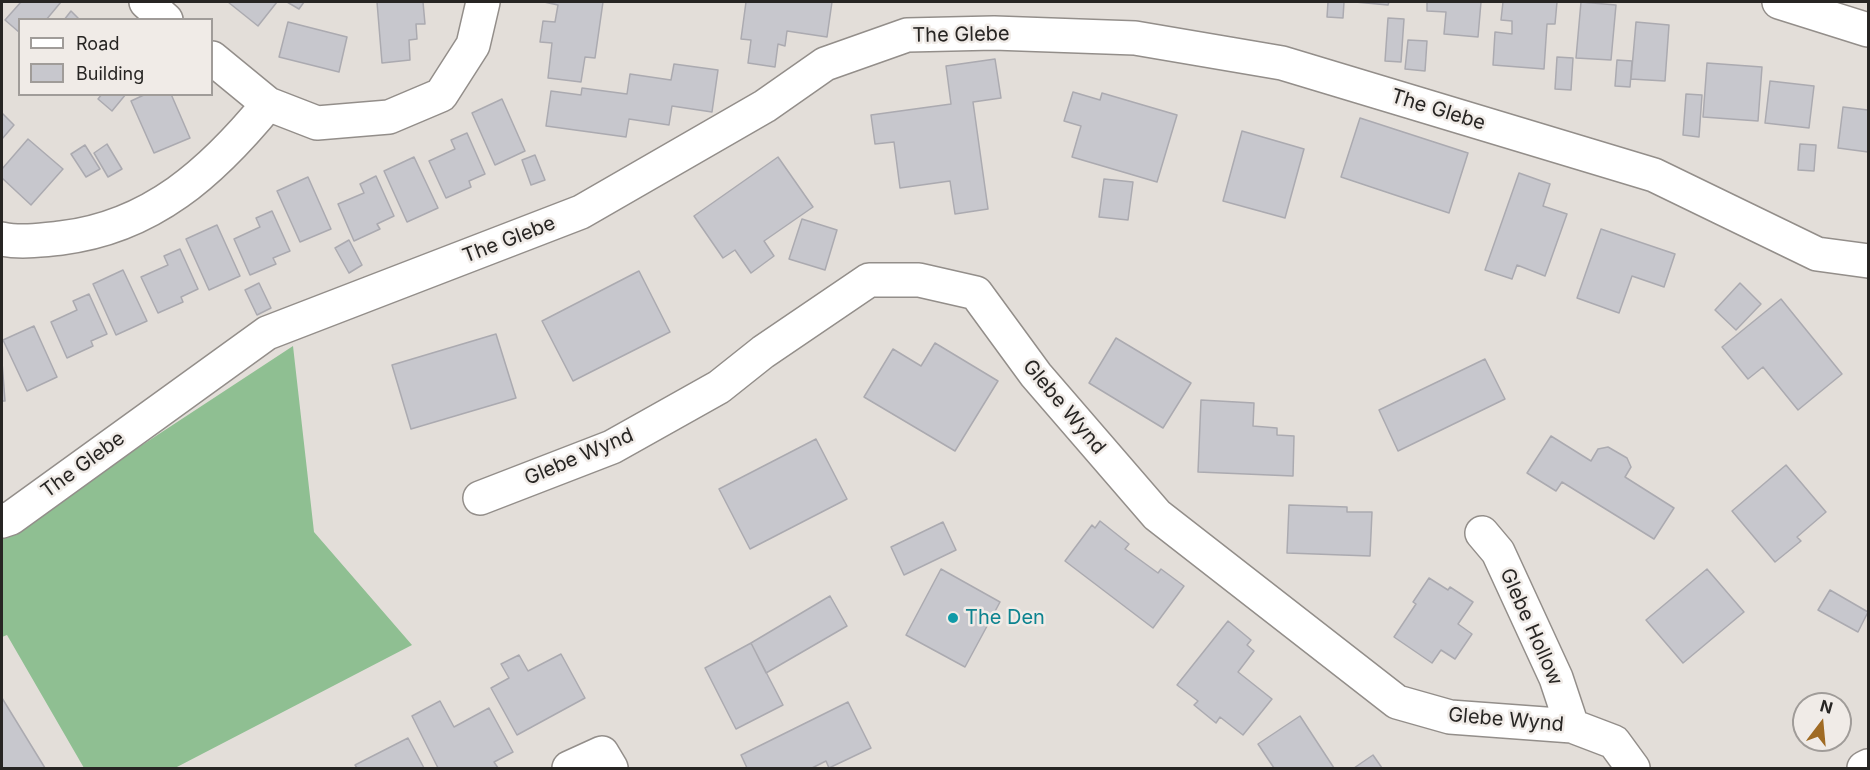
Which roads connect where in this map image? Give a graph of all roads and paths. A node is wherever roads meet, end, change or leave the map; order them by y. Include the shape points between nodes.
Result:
1 (146, 2) edge
2 (483, 2) edge
3 (1779, 2) edge
4 (1820, 7) edge
5 (164, 18) edge
6 (1869, 30) edge
7 (213, 59) edge
8 (268, 104) junction
9 (2, 242) edge
10 (1869, 261) edge
11 (480, 498) dead end
12 (2, 521) edge
13 (1482, 532) dead end
14 (1572, 726) junction
15 (606, 761) edge
16 (1869, 766) edge
17 (569, 768) edge
18 (1633, 768) edge
19 (1864, 768) edge

1 - 5 street
2 - 8 street via 473,45 441,95 389,117 317,123
3 - 4 street
4 - 6 street
7 - 8 street
8 - 9 street via 233,147 166,201 125,222 83,235
10 - 12 street, The Glebe via 1817,254 1654,175 1282,63 1136,38 994,33 908,35 825,64 765,106 581,212 267,333
11 - 14 street, Glebe Wynd via 612,447 719,387 869,280 920,280 976,292 1036,375 1157,515 1397,702 1450,717
13 - 14 street, Glebe Hollow via 1498,552 1556,678
14 - 18 street, Glebe Wynd via 1614,742
15 - 17 street
16 - 19 street

